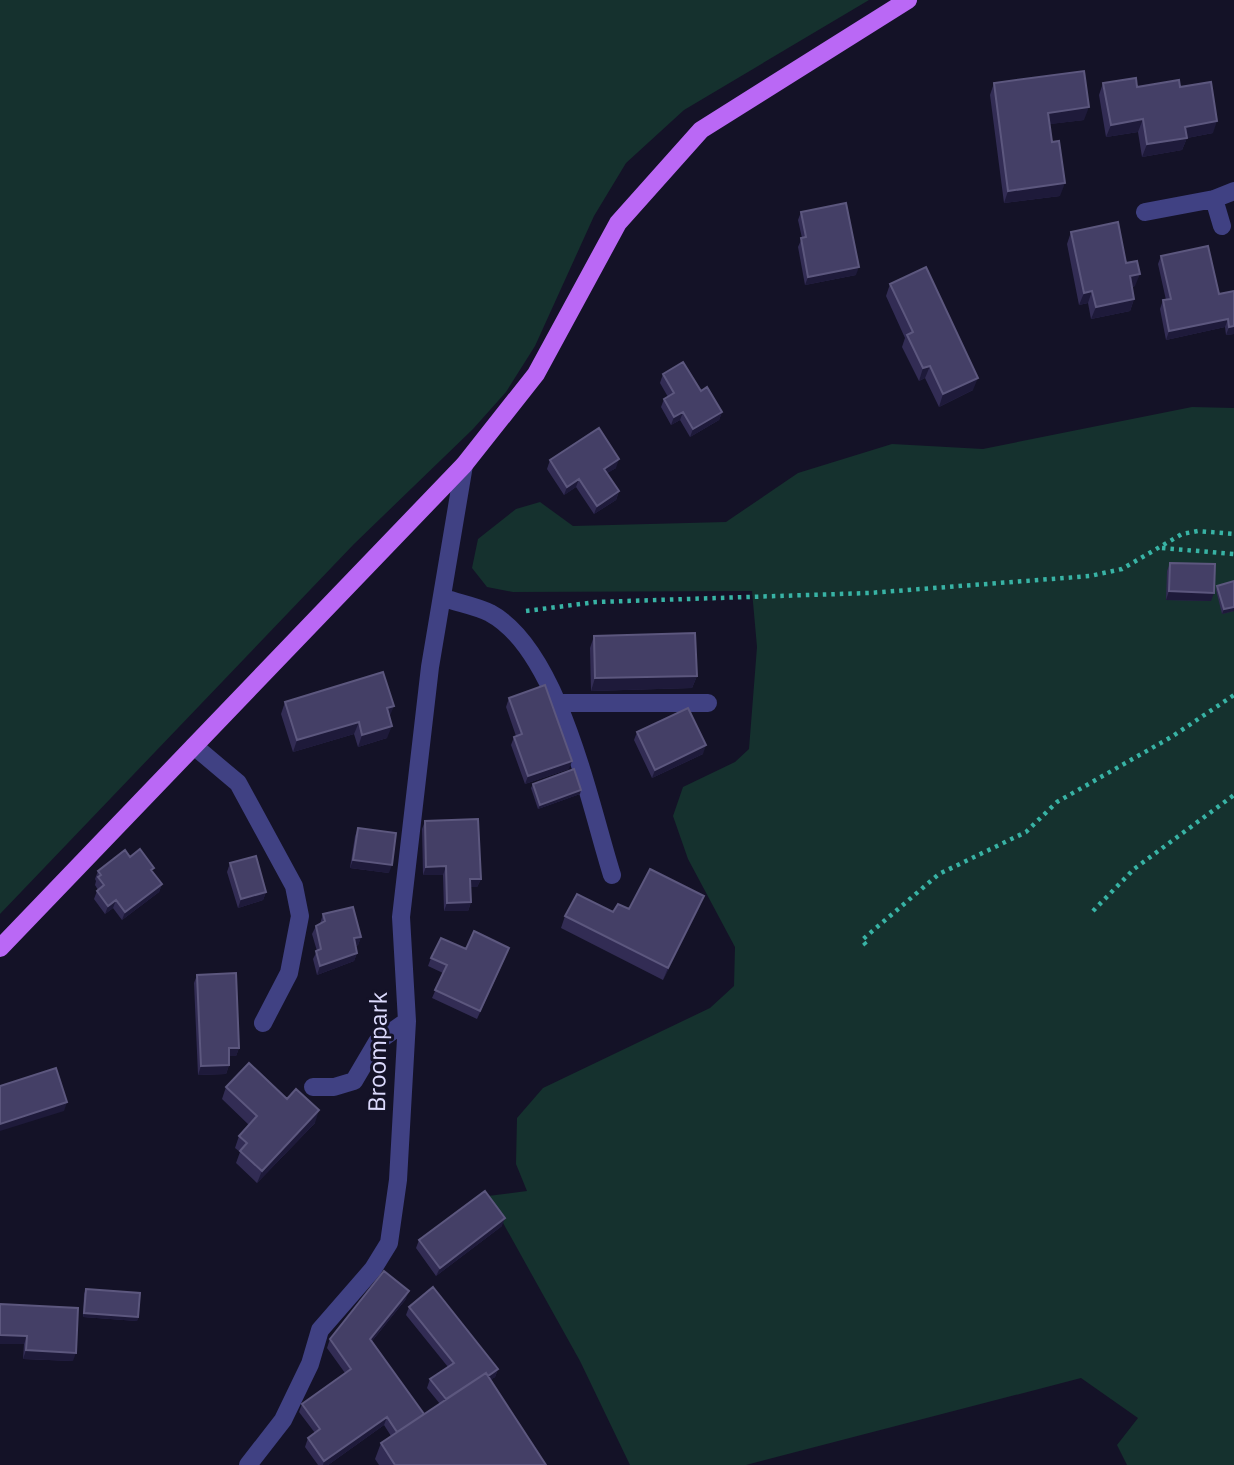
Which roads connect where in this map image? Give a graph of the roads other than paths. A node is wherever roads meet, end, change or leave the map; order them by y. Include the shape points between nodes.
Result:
1 (908, 0) edge
2 (1234, 191) edge
3 (1214, 199) junction
4 (1145, 212) dead end
5 (1222, 226) dead end
6 (464, 466) junction
7 (444, 598) junction
8 (558, 703) junction
9 (708, 703) dead end
10 (194, 746) junction
11 (611, 875) dead end
12 (0, 948) edge
13 (407, 1021) junction
14 (263, 1023) dead end
15 (313, 1087) dead end
16 (248, 1465) edge

1 - 6 main road via 701,130 618,223 536,374
2 - 3 street
3 - 4 street
3 - 5 street
6 - 7 street, Broompark
6 - 10 main road
7 - 8 street via 489,613 514,631 541,666
7 - 13 street, Broompark via 430,667 401,917
8 - 9 street
8 - 11 street
10 - 12 main road
10 - 14 street via 238,783 294,886 300,916 289,973
13 - 15 street via 377,1042 354,1081
13 - 16 street, Broompark via 398,1180 389,1243 373,1269 320,1330 310,1364 283,1420

